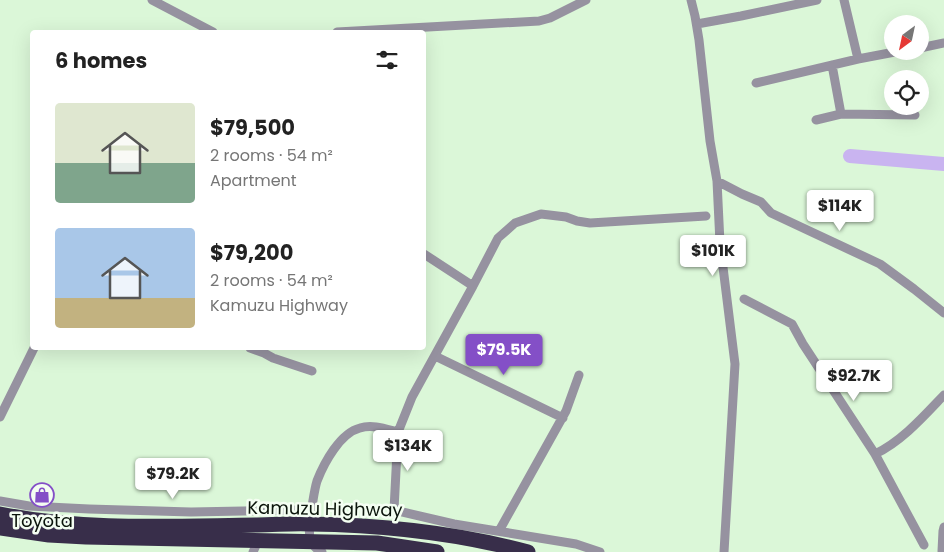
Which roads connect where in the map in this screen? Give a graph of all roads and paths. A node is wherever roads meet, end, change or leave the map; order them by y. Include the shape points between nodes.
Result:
1 (152, 0) edge
2 (586, 0) edge
3 (691, 0) edge
4 (817, 0) edge
5 (844, 0) edge
6 (697, 24) junction
7 (209, 30) edge
8 (371, 30) edge
9 (944, 43) edge
10 (929, 46) edge
11 (884, 54) edge
12 (858, 59) junction
13 (832, 65) junction
14 (756, 83) dead end
15 (840, 114) junction
16 (884, 115) edge
17 (816, 120) dead end
18 (716, 181) junction
19 (706, 216) dead end
20 (426, 255) edge
21 (474, 286) junction
22 (744, 299) dead end
23 (944, 313) edge
24 (33, 350) edge
25 (257, 350) edge
26 (435, 356) junction
27 (312, 371) dead end
28 (579, 375) dead end
29 (944, 396) edge
30 (0, 416) edge
31 (563, 418) junction
32 (398, 432) junction
33 (874, 454) junction
34 (0, 501) edge
35 (0, 514) edge
36 (310, 518) junction
37 (944, 527) edge
38 (0, 528) edge
39 (499, 531) junction
40 (310, 542) junction
41 (256, 547) edge
42 (921, 548) edge
43 (942, 551) edge
44 (322, 552) edge
45 (437, 552) edge
46 (528, 552) edge
47 (600, 552) edge
48 (724, 552) edge

1 - 7 street
2 - 8 street via 539,20
3 - 6 street
4 - 6 street
5 - 12 street
6 - 18 street
9 - 10 street
11 - 12 street
12 - 13 street
13 - 14 street
13 - 15 street
15 - 16 street
15 - 17 street
18 - 23 street via 761,202 771,213 880,264
18 - 48 street via 735,364
19 - 21 street via 590,223 540,214 515,223 498,238
20 - 21 street
21 - 26 street
22 - 33 street via 792,324
24 - 30 street
25 - 27 street
26 - 31 street
26 - 32 street via 412,397
28 - 31 street
29 - 33 street via 901,437
31 - 39 street
32 - 36 street via 370,426 350,432 338,444 320,474
32 - 39 street via 394,510
33 - 42 street
34 - 36 street via 89,509 191,512 296,510
35 - 36 highway, Kamuzu Highway via 87,526 162,526
36 - 40 street
36 - 46 highway, Kamuzu Highway via 413,530
37 - 43 street
38 - 41 highway, Kamuzu Highway via 49,535
39 - 47 street via 576,544
40 - 41 highway, Kamuzu Highway
40 - 44 street
40 - 45 highway, Kamuzu Highway via 377,543
42 - 43 street via 930,545

